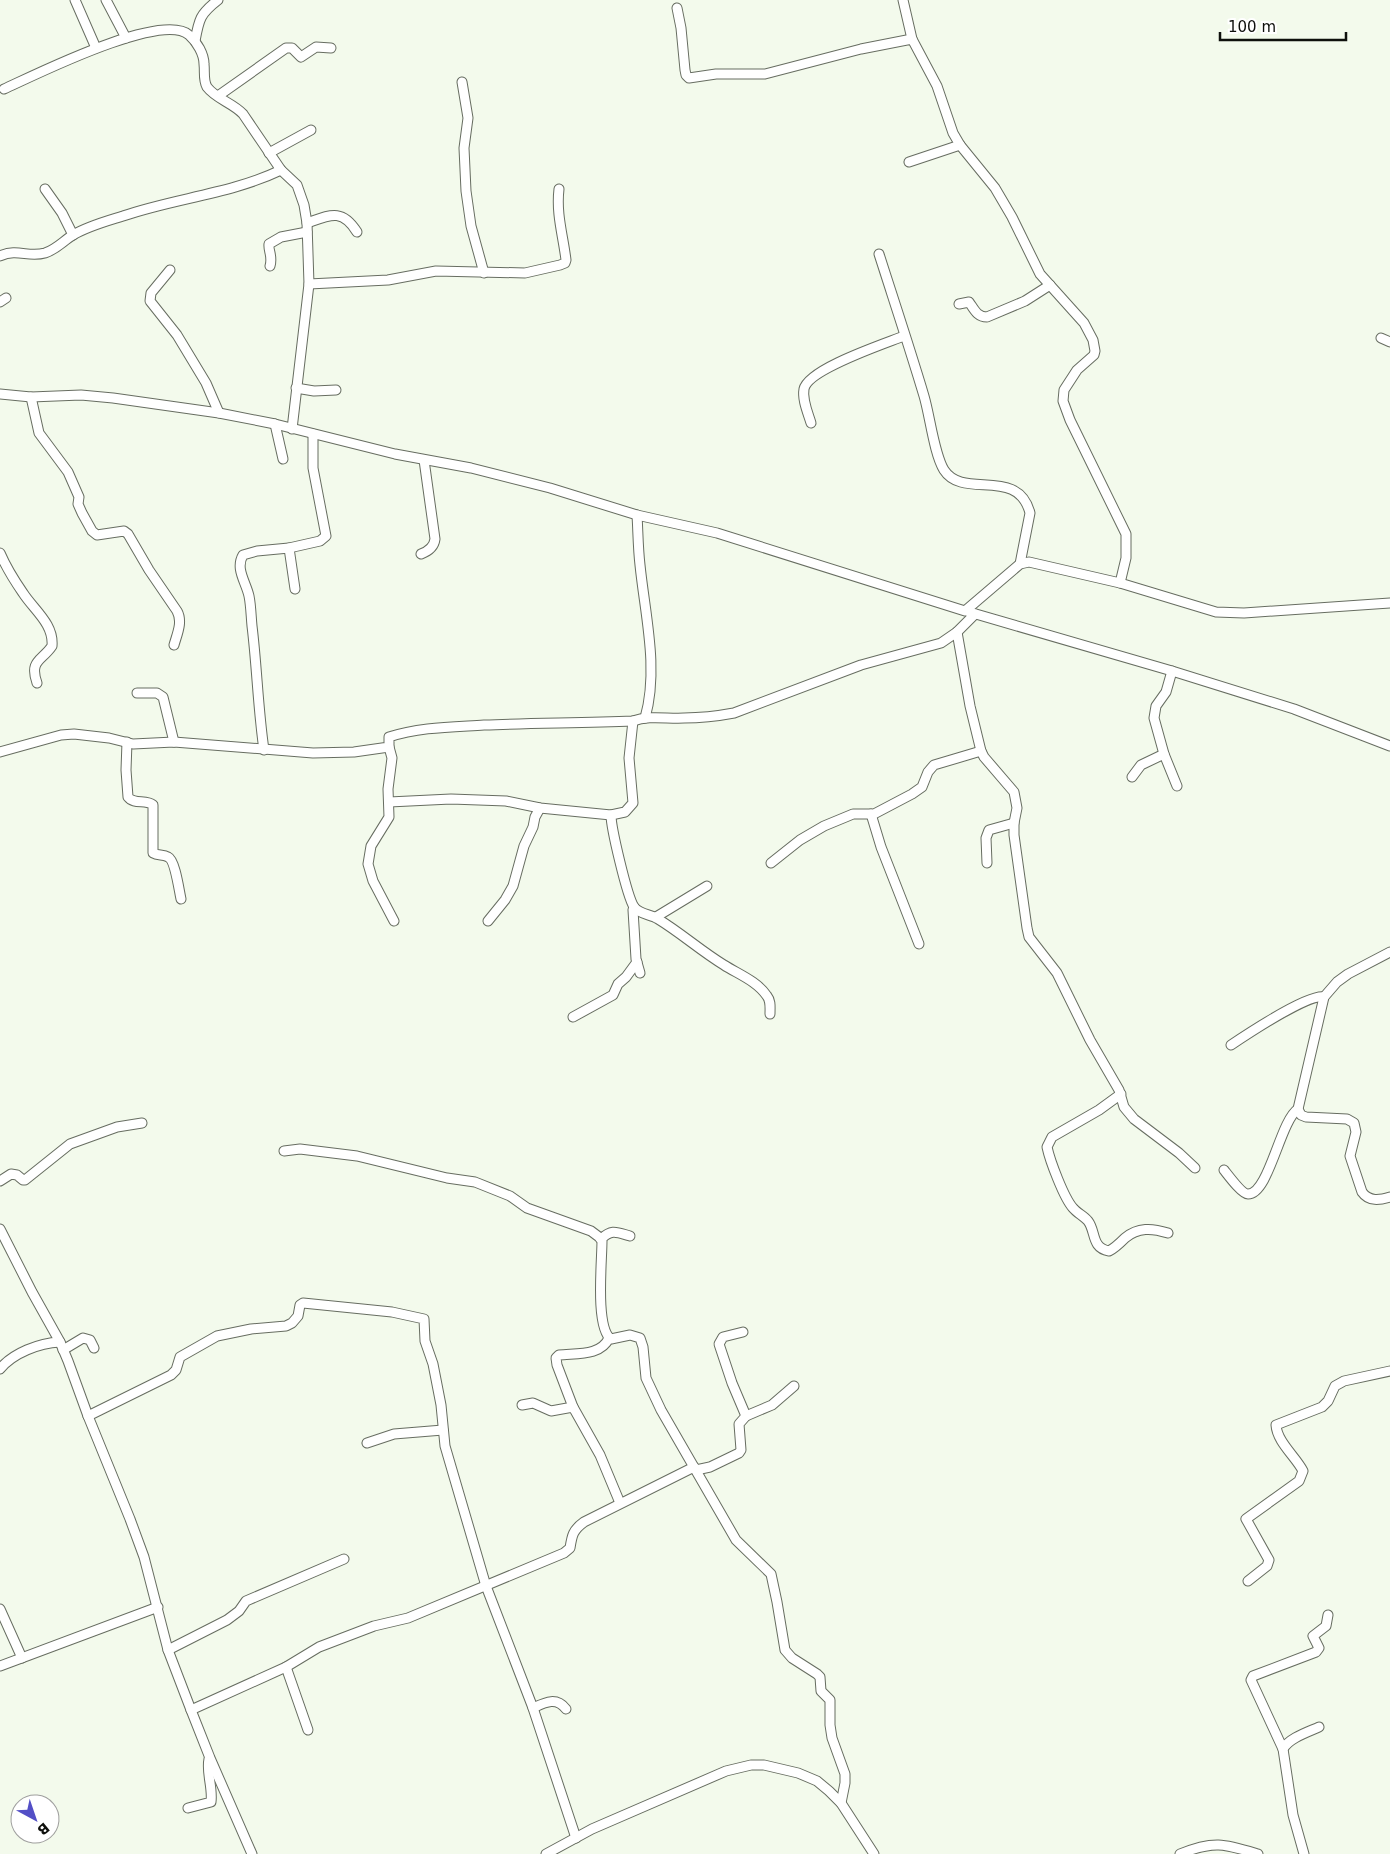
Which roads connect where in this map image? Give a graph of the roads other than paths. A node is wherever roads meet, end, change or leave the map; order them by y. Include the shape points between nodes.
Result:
1 (75, 0) edge
2 (106, 0) edge
3 (218, 0) edge
4 (903, 0) edge
5 (677, 8) dead end
6 (126, 38) junction
7 (912, 39) junction
8 (195, 41) junction
9 (96, 48) junction
10 (331, 48) dead end
11 (462, 82) dead end
12 (4, 89) dead end
13 (218, 96) junction
14 (311, 130) dead end
15 (960, 145) junction
16 (269, 153) junction
17 (908, 162) dead end
18 (281, 170) junction
19 (45, 189) dead end
20 (559, 189) dead end
21 (307, 227) junction
22 (357, 232) dead end
23 (73, 235) junction
24 (879, 254) dead end
25 (0, 256) edge
26 (270, 266) dead end
27 (170, 270) dead end
28 (484, 273) junction
29 (309, 284) junction
30 (1050, 285) junction
31 (959, 304) dead end
32 (904, 336) junction
33 (1381, 338) dead end
34 (1390, 342) edge
35 (296, 388) junction
36 (336, 390) dead end
37 (0, 394) edge
38 (30, 397) junction
39 (219, 413) junction
40 (811, 423) dead end
41 (276, 424) junction
42 (292, 429) junction
43 (313, 434) junction
44 (283, 458) dead end
45 (424, 460) junction
46 (637, 515) junction
47 (289, 548) junction
48 (0, 553) edge
49 (421, 554) dead end
50 (1020, 564) junction
51 (1120, 583) junction
52 (295, 588) dead end
53 (1390, 603) edge
54 (965, 610) junction
55 (974, 614) junction
56 (957, 632) junction
57 (174, 645) dead end
58 (1172, 671) junction
59 (37, 683) dead end
60 (137, 693) dead end
61 (645, 718) junction
62 (633, 721) junction
63 (127, 742) junction
64 (174, 742) junction
65 (1390, 746) edge
66 (389, 747) junction
67 (264, 750) junction
68 (981, 751) junction
69 (0, 752) edge
70 (1164, 754) junction
71 (1132, 777) dead end
72 (1177, 786) dead end
73 (388, 802) junction
74 (540, 808) junction
75 (871, 814) junction
76 (611, 815) junction
77 (1014, 823) junction
78 (771, 863) dead end
79 (988, 863) dead end
80 (706, 886) dead end
81 (181, 899) dead end
82 (634, 907) junction
83 (656, 917) junction
84 (394, 921) dead end
85 (488, 921) dead end
86 (919, 944) dead end
87 (1390, 952) edge
88 (637, 962) junction
89 (640, 973) dead end
90 (1324, 997) junction
91 (770, 1014) dead end
92 (573, 1017) dead end
93 (1231, 1045) dead end
94 (1120, 1094) junction
95 (1298, 1109) junction
96 (142, 1123) dead end
97 (284, 1151) dead end
98 (1195, 1168) dead end
99 (1224, 1170) dead end
100 (0, 1181) edge
101 (1390, 1197) edge
102 (0, 1229) edge
103 (1168, 1233) dead end
104 (630, 1236) dead end
105 (601, 1240) junction
106 (743, 1332) dead end
107 (608, 1338) junction
108 (62, 1346) junction
109 (94, 1348) dead end
110 (0, 1369) edge
111 (1390, 1371) edge
112 (794, 1386) dead end
113 (522, 1405) dead end
114 (573, 1407) junction
115 (88, 1416) junction
116 (746, 1416) junction
117 (443, 1430) junction
118 (367, 1442) dead end
119 (695, 1469) junction
120 (620, 1503) junction
121 (344, 1559) dead end
122 (1248, 1581) dead end
123 (486, 1586) junction
124 (158, 1607) junction
125 (0, 1609) edge
126 (1328, 1615) dead end
127 (168, 1650) junction
128 (22, 1658) junction
129 (0, 1666) edge
130 (286, 1667) junction
131 (533, 1708) junction
132 (566, 1709) dead end
133 (191, 1710) junction
134 (1319, 1727) dead end
135 (308, 1730) dead end
136 (1283, 1749) junction
137 (210, 1758) junction
138 (841, 1803) junction
139 (188, 1808) dead end
140 (576, 1838) junction
141 (252, 1854) edge
142 (546, 1854) edge
143 (874, 1854) edge
144 (1180, 1854) edge
145 (1258, 1854) edge
146 (1304, 1854) edge

1 - 9 street
2 - 6 street
3 - 8 street via 199,18
4 - 7 street
5 - 7 street via 685,70 689,78 710,74 766,74
6 - 8 street via 173,29 188,33
6 - 9 street
7 - 15 street via 937,86
8 - 13 street via 203,58 206,86
9 - 12 street
10 - 13 street via 316,47 301,57 292,48 286,48
11 - 28 street via 468,118 464,148 466,190 471,226
13 - 16 street via 236,106
14 - 16 street
15 - 17 street
15 - 30 street via 995,188 1040,274
16 - 18 street
18 - 21 street via 297,185
18 - 23 street via 255,182 126,215
19 - 23 street
20 - 28 street via 557,205 565,263 525,273
21 - 22 street via 326,217 341,216 349,220
21 - 26 street via 269,244
21 - 29 street
23 - 25 street via 57,248 44,253 12,251
24 - 32 street
27 - 39 street via 150,293 150,300 177,335 206,383
28 - 29 street via 436,271 388,280
29 - 35 street
30 - 31 street via 1025,301 987,317 977,314 969,302
30 - 51 street via 1084,323 1095,346 1094,355 1066,384 1063,401 1126,534 1126,558
32 - 40 street via 838,362 808,380 803,392
32 - 50 street via 945,472 963,483 1013,490 1028,507 1030,513
33 - 34 street
35 - 36 street
35 - 42 street
37 - 38 street
38 - 39 street via 81,395
38 - 57 street via 39,433 68,472 79,497 78,504 94,534 102,536 124,531 128,534 181,617
39 - 41 street
41 - 42 street
41 - 44 street
42 - 43 street
43 - 45 street
43 - 47 street via 313,468 326,536 320,541
45 - 46 street via 533,483
45 - 49 street via 435,539 434,545
46 - 54 street via 717,534
46 - 61 street via 649,633 649,700
47 - 52 street
47 - 67 street via 248,553 243,555 240,564 249,595
48 - 59 street via 52,636 52,646 37,661 34,672
50 - 51 street via 1029,562
50 - 54 street
51 - 53 street via 1228,613
54 - 55 street
55 - 56 street
55 - 58 street
56 - 61 street via 930,647 861,665 734,713
56 - 68 street
58 - 65 street via 1302,712
58 - 70 street via 1166,692 1154,711
60 - 64 street via 157,693 163,697
61 - 62 street
62 - 66 street via 421,730 389,737
62 - 76 street via 629,758 632,803 625,812
63 - 64 street
63 - 69 street via 61,735
63 - 81 street via 128,797 153,806 153,853 172,860
64 - 67 street
66 - 67 street via 313,753
66 - 73 street via 392,758
68 - 75 street via 934,765 921,788
68 - 77 street via 1014,792 1017,808
70 - 71 street via 1142,765
70 - 72 street
73 - 74 street via 473,800
73 - 84 street via 389,817 371,846 368,864 373,881
74 - 76 street
74 - 85 street via 524,846 514,886
75 - 78 street via 853,814 824,826
75 - 86 street
76 - 82 street via 612,830
77 - 79 street via 989,830 986,838
77 - 94 street via 1029,937 1057,973
80 - 83 street
82 - 83 street
82 - 88 street
83 - 91 street via 760,988 771,1003
87 - 90 street via 1348,974
88 - 89 street
88 - 92 street via 613,995
90 - 93 street via 1301,1003
90 - 95 street
94 - 98 street via 1124,1107 1134,1119
94 - 103 street via 1052,1138 1047,1147 1050,1159 1072,1207 1089,1223 1095,1240 1104,1250 1113,1249 1127,1236 1142,1229
95 - 99 street via 1286,1125 1262,1183 1252,1193 1243,1192
95 - 101 street via 1306,1117 1347,1119 1354,1124 1356,1132 1350,1156 1362,1192 1374,1200
96 - 100 street via 117,1127 70,1144 24,1180 11,1174
97 - 105 street via 300,1149 357,1156 475,1182 510,1196 527,1208 591,1231
102 - 108 street
104 - 105 street via 613,1231
105 - 107 street via 602,1310
106 - 116 street via 723,1337 719,1344
107 - 114 street via 599,1350 556,1358
107 - 119 street via 630,1335 640,1338 650,1388
108 - 109 street via 83,1338 90,1340
108 - 110 street via 44,1343 12,1358
108 - 115 street
111 - 122 street via 1339,1383 1322,1407 1276,1425 1276,1430 1303,1471 1299,1481 1246,1519 1269,1560 1267,1566
112 - 116 street via 772,1405
113 - 114 street via 533,1403 551,1411
114 - 120 street via 600,1455
115 - 117 street via 171,1375 180,1357 217,1336 286,1326 298,1316 300,1305 306,1303 392,1312 424,1319 425,1341 434,1364
115 - 124 street via 130,1518
116 - 119 street via 739,1424 742,1448 739,1453 710,1467
117 - 118 street via 394,1434
117 - 123 street
119 - 120 street
119 - 138 street via 736,1540 771,1574 784,1650 820,1677 820,1688 830,1700 832,1738 845,1774
120 - 123 street via 575,1528 568,1551
121 - 127 street via 246,1601 233,1616
123 - 130 street via 408,1618 374,1626 335,1641 307,1653
123 - 131 street
124 - 127 street
124 - 128 street
125 - 128 street
126 - 136 street via 1326,1626 1313,1636 1318,1648 1316,1652 1253,1676 1251,1680
127 - 133 street
128 - 129 street
130 - 133 street
130 - 135 street
131 - 132 street via 553,1702
131 - 140 street
133 - 137 street
134 - 136 street via 1292,1740
136 - 146 street via 1293,1816
137 - 139 street via 211,1802
137 - 141 street
138 - 140 street via 817,1781 798,1773 751,1765 726,1771
138 - 143 street
140 - 142 street
144 - 145 street via 1199,1846 1218,1844

